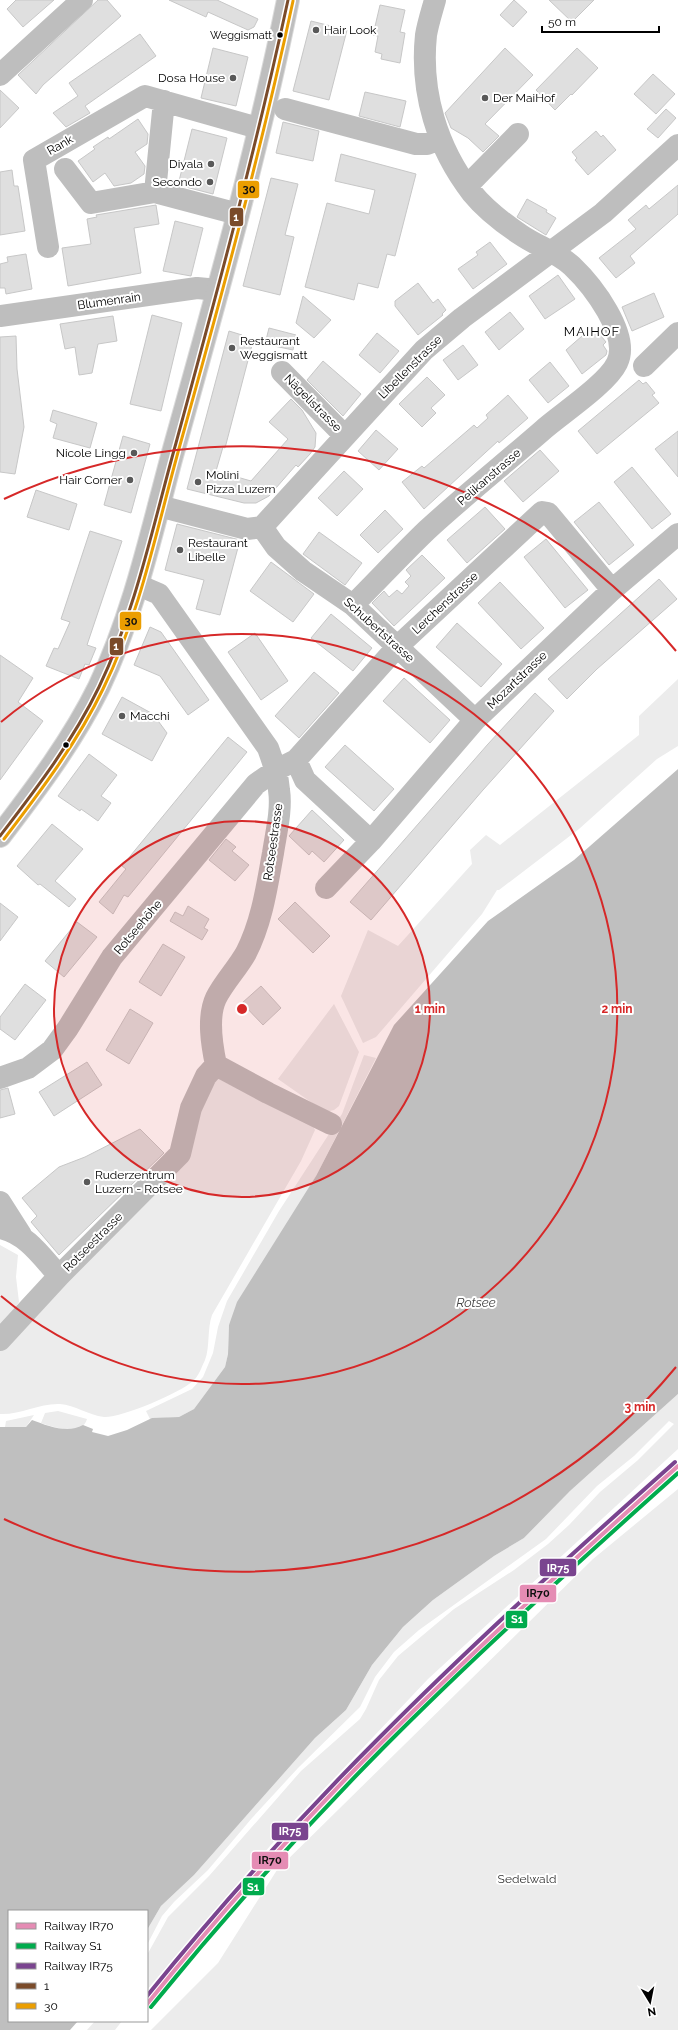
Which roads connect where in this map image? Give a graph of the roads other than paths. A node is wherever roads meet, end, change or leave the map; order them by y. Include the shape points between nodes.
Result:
1 (82, 0) edge
2 (288, 0) edge
3 (435, 0) edge
4 (0, 75) edge
5 (164, 102) junction
6 (285, 109) dead end
7 (258, 128) junction
8 (518, 134) dead end
9 (440, 139) junction
10 (677, 148) edge
11 (66, 169) dead end
12 (467, 186) junction
13 (155, 192) junction
14 (238, 214) junction
15 (48, 247) dead end
16 (551, 252) junction
17 (218, 290) junction
18 (0, 316) edge
19 (678, 333) edge
20 (644, 366) dead end
21 (282, 372) dead end
22 (344, 435) junction
23 (159, 506) junction
24 (262, 527) junction
25 (678, 534) edge
26 (138, 585) junction
27 (612, 590) junction
28 (354, 605) junction
29 (398, 646) junction
30 (475, 720) junction
31 (296, 760) junction
32 (276, 770) junction
33 (0, 836) edge
34 (371, 842) junction
35 (326, 888) dead end
36 (216, 1065) junction
37 (0, 1078) edge
38 (331, 1124) dead end
39 (0, 1202) edge
40 (0, 1228) edge
41 (21, 1235) junction
42 (59, 1276) junction
43 (0, 1340) edge

1 - 4 street
2 - 7 street
3 - 9 street via 426,34 424,71 428,100
5 - 7 street, Rank
5 - 13 street
5 - 15 street, Rank via 145,96 34,160
6 - 9 street via 416,144 427,144
7 - 14 street
8 - 12 street
9 - 12 street via 450,161
10 - 16 street, Libellenstrasse via 603,213
11 - 13 street, Rank via 91,202
12 - 16 street via 490,211 521,235
13 - 14 street, Rank
14 - 17 street
16 - 22 street, Libellenstrasse via 462,318 424,350
16 - 28 street, Pelikanstrasse via 572,266 596,296 619,334 621,349 617,364 605,379 428,530
17 - 18 street, Blumenrain via 197,288
17 - 23 street
19 - 20 street
21 - 22 street, Nägelistrasse
22 - 24 street, Libellenstrasse
23 - 24 street via 247,529
23 - 26 street
24 - 28 street, Schubertstrasse via 276,547 303,571
25 - 27 street, Mozartstrasse
26 - 32 street, Rotseestrasse via 159,594 268,748
26 - 33 street via 115,650 92,700 43,777
27 - 29 street, Lerchenstrasse via 548,513 542,512
27 - 30 street, Mozartstrasse
28 - 29 street, Schubertstrasse
29 - 30 street, Schubertstrasse
29 - 31 street, Lerchenstrasse
30 - 34 street, Mozartstrasse
31 - 32 street, Lerchenstrasse
31 - 34 street via 305,780
32 - 36 street, Rotseestrasse via 280,791 279,821 265,894 246,953 215,999 212,1010
32 - 37 street, Rotseehöhe via 256,784 112,957 52,1050 28,1068
34 - 35 street, Mozartstrasse
36 - 38 street
36 - 42 street, Rotseestrasse via 206,1076 191,1108 180,1154
39 - 41 street
40 - 41 street, Rotseestrasse
41 - 42 street, Rotseestrasse
42 - 43 street

